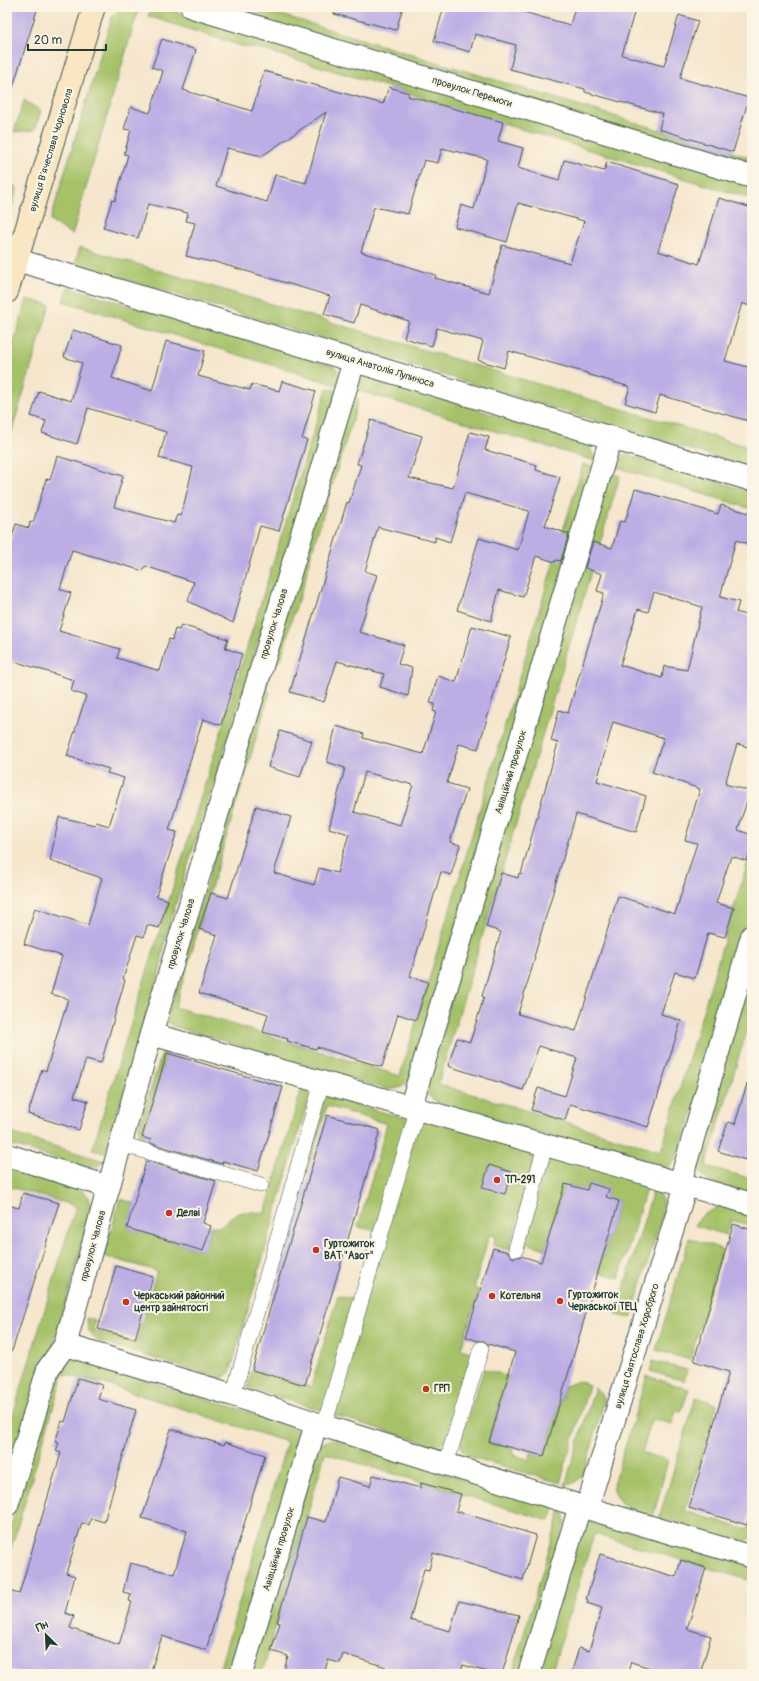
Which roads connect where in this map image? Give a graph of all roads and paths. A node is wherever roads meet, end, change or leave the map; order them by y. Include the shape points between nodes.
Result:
1 (94, 7) edge
2 (192, 7) edge
3 (752, 177) edge
4 (12, 258) edge
5 (7, 292) edge
6 (354, 361) junction
7 (611, 437) junction
8 (752, 480) edge
9 (752, 936) edge
10 (151, 1034) junction
11 (322, 1082) junction
12 (414, 1107) junction
13 (121, 1144) junction
14 (546, 1146) junction
15 (7, 1155) edge
16 (683, 1184) junction
17 (260, 1185) dead end
18 (109, 1187) junction
19 (752, 1204) edge
20 (516, 1248) dead end
21 (65, 1345) junction
22 (481, 1349) dead end
23 (233, 1395) junction
24 (320, 1425) junction
25 (446, 1464) junction
26 (7, 1505) edge
27 (583, 1507) junction
28 (752, 1556) edge
29 (241, 1674) edge
30 (529, 1674) edge

1 - 4 main road, вулиця Вʼячеслава Чорновола
2 - 3 street, провулок Перемоги
4 - 5 main road, вулиця Вʼячеслава Чорновола
4 - 6 street, вулиця Анатолія Лупиноса
6 - 7 street, вулиця Анатолія Лупиноса
6 - 10 street, провулок Чалова
7 - 8 street, вулиця Анатолія Лупиноса
7 - 12 street, Авіаційний провулок
9 - 16 street, вулиця Святослава Хороброго
10 - 11 street
10 - 13 street, провулок Чалова
11 - 12 street
11 - 23 lane
12 - 14 street
12 - 24 lane
13 - 17 lane
13 - 18 street, провулок Чалова
14 - 16 street
14 - 20 lane
15 - 18 street
16 - 19 street
16 - 27 street, вулиця Святослава Хороброго
18 - 21 street, провулок Чалова
21 - 23 street
21 - 26 street, провулок Чалова via 48,1369
22 - 25 lane
23 - 24 street
24 - 25 street
24 - 29 street, Авіаційний провулок
25 - 27 street
27 - 28 street
27 - 30 street, вулиця Святослава Хороброго

